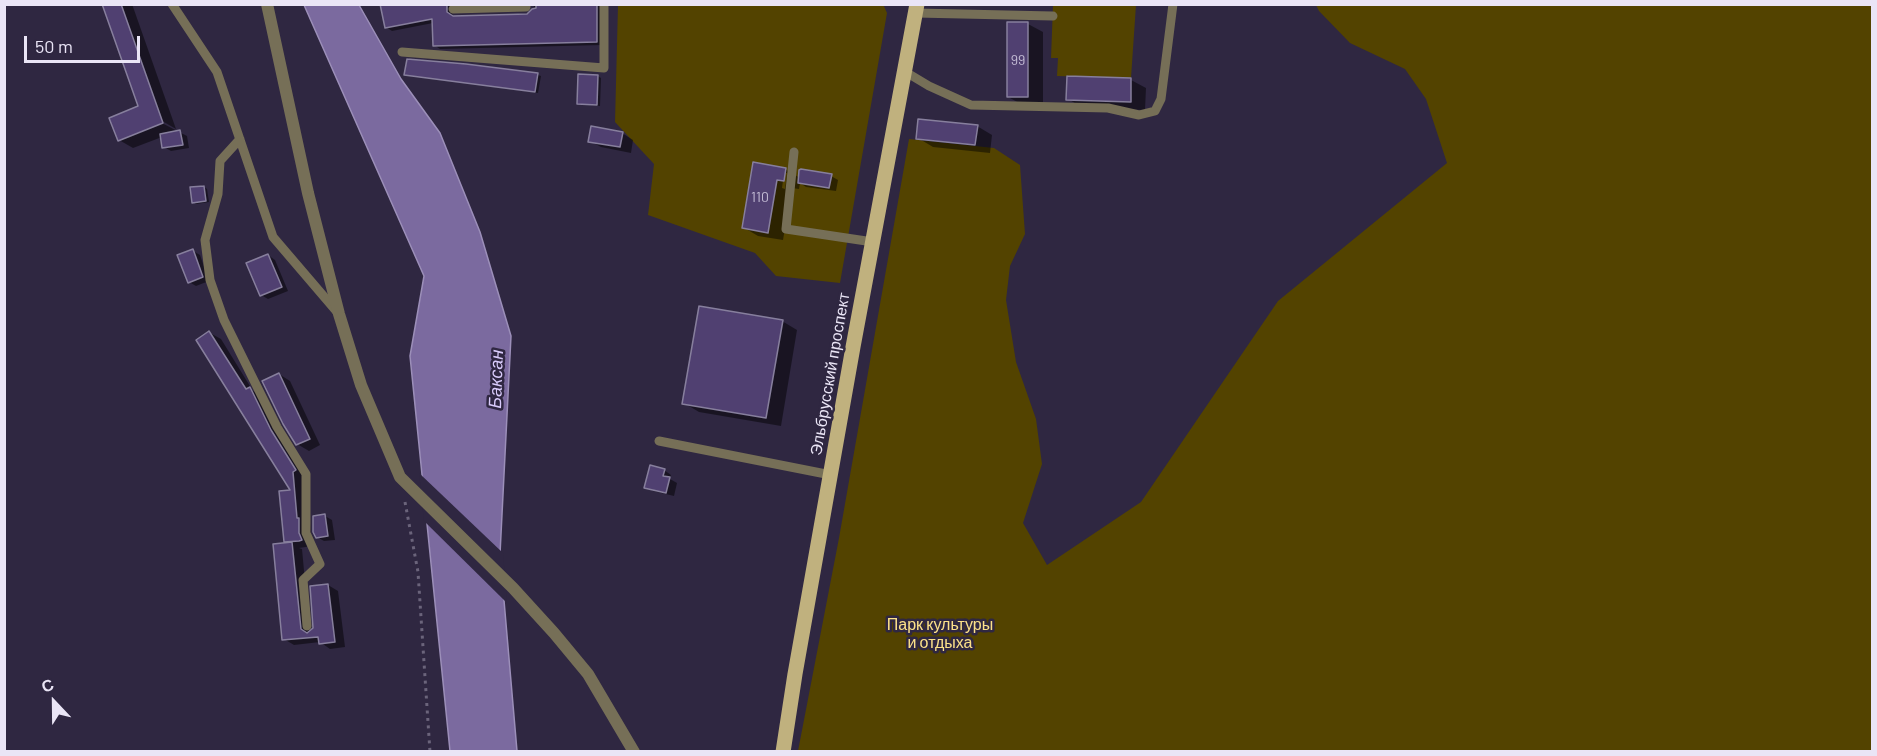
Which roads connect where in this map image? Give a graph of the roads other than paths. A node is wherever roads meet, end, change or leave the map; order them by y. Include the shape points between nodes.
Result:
1 (172, 4) edge
2 (267, 4) edge
3 (526, 4) edge
4 (604, 4) edge
5 (1173, 4) edge
6 (453, 9) dead end
7 (916, 9) edge
8 (1053, 16) dead end
9 (402, 52) dead end
10 (904, 71) junction
11 (240, 139) junction
12 (794, 152) dead end
13 (873, 242) junction
14 (339, 314) junction
15 (659, 441) dead end
16 (831, 475) junction
17 (307, 626) dead end
18 (634, 752) edge
19 (783, 752) edge

1 - 11 lane via 217,72
2 - 14 street
3 - 6 lane
4 - 9 lane via 604,68
5 - 10 lane via 1161,99 1155,111 1139,115 1108,108 970,105
7 - 8 lane
7 - 10 main road, Эльбрусский проспект
10 - 13 main road, Эльбрусский проспект
11 - 14 lane via 273,237
11 - 17 lane via 220,161 218,194 205,240 210,280 277,427 306,474 306,533 320,564 303,580
12 - 13 lane via 786,229
13 - 16 main road, Эльбрусский проспект
14 - 18 street via 361,385 400,477 513,588 588,674
15 - 16 lane
16 - 19 main road, Эльбрусский проспект

